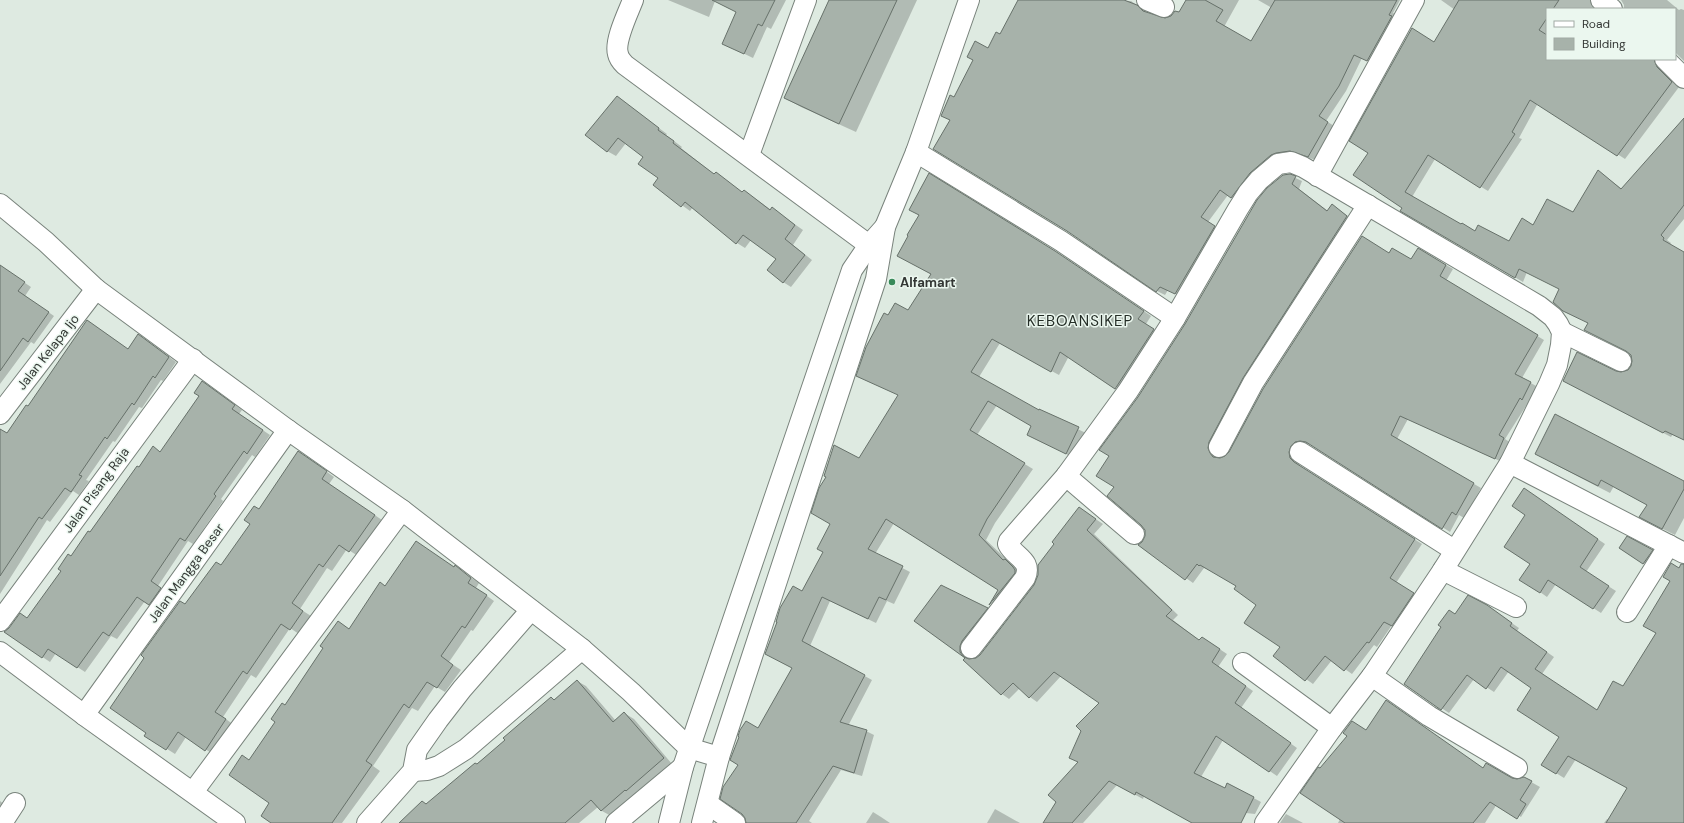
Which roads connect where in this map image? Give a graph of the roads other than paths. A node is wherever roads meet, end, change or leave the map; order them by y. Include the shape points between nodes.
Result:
1 (633, 0) edge
2 (806, 0) edge
3 (969, 0) edge
4 (1414, 0) edge
5 (1601, 0) edge
6 (1611, 8) edge
7 (1666, 60) edge
8 (1684, 78) edge
9 (916, 152) junction
10 (749, 155) junction
11 (1317, 176) junction
12 (1368, 205) junction
13 (2, 209) edge
14 (875, 249) junction
15 (96, 289) junction
16 (1175, 318) junction
17 (1562, 332) junction
18 (193, 359) junction
19 (1621, 361) dead end
20 (0, 414) edge
21 (288, 430) junction
22 (1219, 447) dead end
23 (1300, 452) dead end
24 (1510, 463) junction
25 (1066, 476) junction
26 (402, 510) junction
27 (1134, 534) dead end
28 (1677, 549) edge
29 (1454, 550) junction
30 (1443, 570) junction
31 (1516, 607) dead end
32 (531, 610) junction
33 (1627, 612) dead end
34 (0, 621) edge
35 (971, 648) dead end
36 (582, 649) junction
37 (0, 652) edge
38 (1243, 664) dead end
39 (1372, 676) junction
40 (84, 715) junction
41 (1332, 728) junction
42 (689, 748) junction
43 (719, 757) junction
44 (683, 767) junction
45 (1517, 768) dead end
46 (413, 771) junction
47 (193, 792) junction
48 (15, 803) dead end
49 (708, 804) junction
50 (671, 816) edge
51 (2, 823) edge
52 (235, 823) edge
53 (367, 823) edge
54 (616, 823) edge
55 (656, 823) edge
56 (702, 823) edge
57 (735, 823) edge
58 (1265, 823) edge

1 - 10 street via 619,41 618,54 621,60 640,77
2 - 10 street
3 - 9 street
4 - 11 street
5 - 6 street
7 - 8 street
9 - 14 street
9 - 16 street via 1061,241
10 - 14 street
11 - 12 street
11 - 16 street via 1291,162 1278,164 1264,175 1238,209
12 - 17 street via 1539,306 1553,317
12 - 22 street via 1253,383
13 - 15 street via 46,242
14 - 42 street via 852,270
14 - 43 street via 876,279
15 - 18 street
15 - 20 street, Jalan Kelapa Ijo
16 - 25 street via 1128,391
17 - 19 street
17 - 24 street via 1557,365
18 - 21 street
18 - 34 street, Jalan Pisang Raja
21 - 26 street
21 - 40 street, Jalan Mangga Besar
23 - 29 street
24 - 28 street
24 - 29 street
25 - 27 street
25 - 35 street via 1009,541 1010,548 1026,564 1027,573
26 - 32 street
26 - 47 street
28 - 33 street
29 - 30 street
30 - 31 street
30 - 39 street
32 - 36 street
32 - 46 street via 438,720 417,750
36 - 42 street
36 - 46 street via 466,749 439,766
37 - 40 street
38 - 41 street
39 - 41 street
39 - 45 street via 1429,716
40 - 47 street
41 - 58 street
42 - 43 street
42 - 44 street
43 - 49 street
44 - 50 street
44 - 54 street
46 - 53 street
47 - 52 street
48 - 51 street
49 - 56 street
49 - 57 street
50 - 55 street

